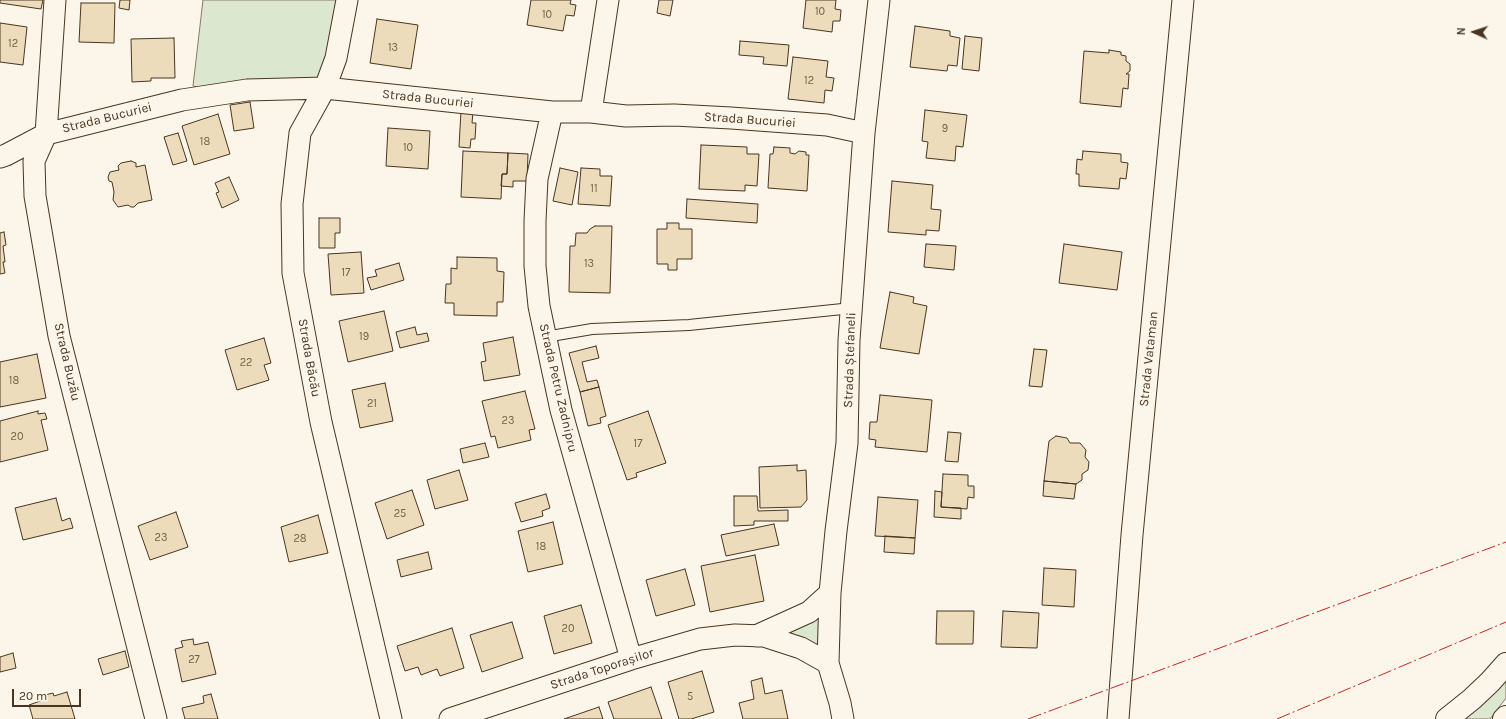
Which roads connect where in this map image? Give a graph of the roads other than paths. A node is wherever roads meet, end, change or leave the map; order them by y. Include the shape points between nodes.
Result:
1 (55, 0) edge
2 (347, 0) edge
3 (608, 0) edge
4 (879, 0) edge
5 (1183, 0) edge
6 (325, 88) junction
7 (552, 112) junction
8 (591, 112) junction
9 (864, 133) junction
10 (46, 134) junction
11 (0, 156) edge
12 (852, 308) junction
13 (545, 337) junction
14 (830, 594) junction
15 (756, 636) junction
16 (631, 659) junction
17 (828, 663) junction
18 (1506, 664) edge
19 (1506, 717) edge
20 (156, 719) edge
21 (391, 719) edge
22 (450, 719) edge
23 (843, 719) edge
24 (1118, 719) edge
25 (1447, 719) edge
26 (1504, 719) edge

1 - 10 street, Strada Buzău
2 - 6 street, Strada Băcău via 336,58
3 - 8 street
4 - 9 street, Strada Ștefaneli
5 - 24 street, Strada Vataman via 1132,535
6 - 7 street, Strada Bucuriei
6 - 10 street, Strada Bucuriei via 246,90 189,99
6 - 21 street, Strada Băcău via 300,133 292,204 293,273 321,422
7 - 8 street, Strada Bucuriei
7 - 13 street, Strada Petru Zadnipru via 537,179 535,221 535,266
8 - 9 street, Strada Bucuriei via 626,116 674,115 827,125
9 - 12 street, Strada Ștefaneli
10 - 11 street, Strada Bucuriei
10 - 20 street, Strada Buzău via 34,161 35,196 59,336
12 - 13 lane via 689,325 592,329
12 - 14 street, Strada Ștefaneli via 847,443
13 - 16 street, Strada Petru Zadnipru via 561,410
14 - 15 street, Strada Toporașilor via 809,612
14 - 17 street, Strada Ștefaneli
15 - 16 street, Strada Toporașilor via 735,635 700,639
15 - 17 street, Strada Toporașilor via 764,636 801,648
16 - 22 street, Strada Toporașilor
17 - 23 street, Strada Ștefaneli
18 - 25 main road via 1472,699
19 - 26 main road

